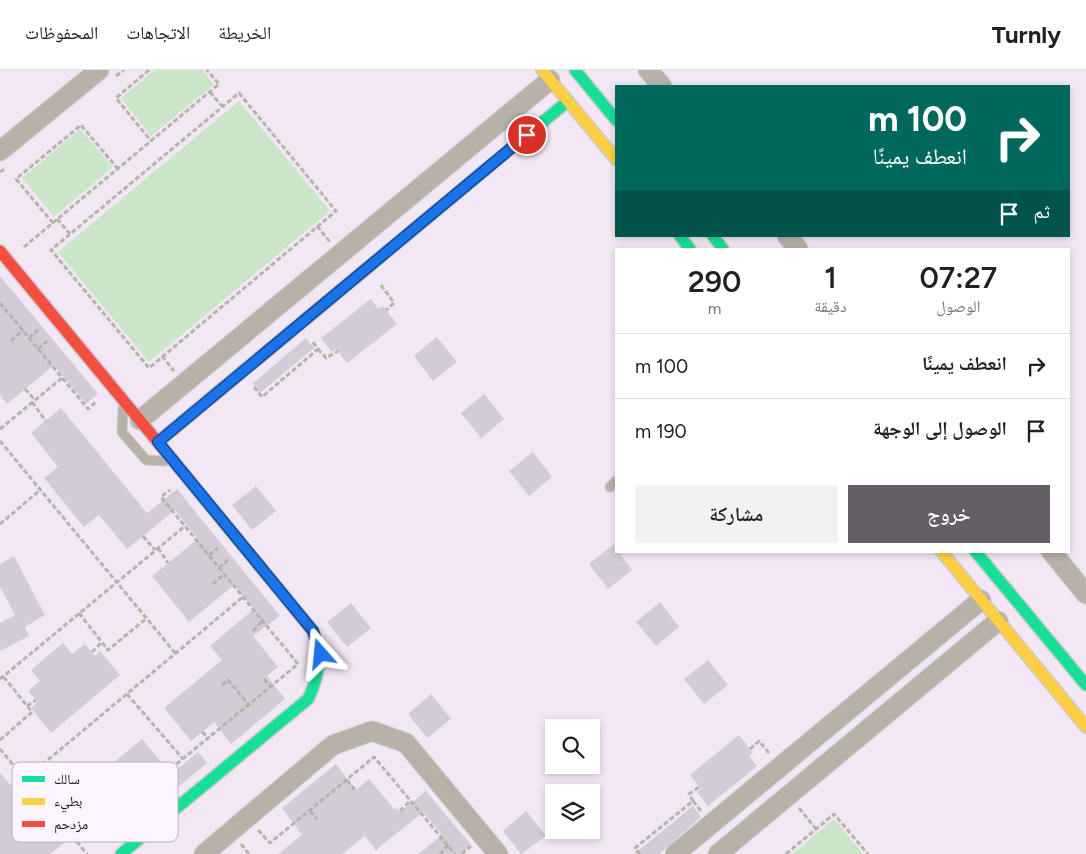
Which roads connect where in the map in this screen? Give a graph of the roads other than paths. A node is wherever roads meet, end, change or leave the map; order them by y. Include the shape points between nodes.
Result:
1 (98, 70) edge
2 (575, 70) edge
3 (648, 70) edge
4 (546, 75) edge
5 (661, 85) edge
6 (568, 101) junction
7 (615, 119) edge
8 (0, 152) edge
9 (615, 158) edge
10 (681, 237) edge
11 (714, 237) edge
12 (788, 237) edge
13 (689, 248) edge
14 (723, 248) edge
15 (797, 248) edge
16 (0, 251) edge
17 (124, 401) junction
18 (140, 420) junction
19 (158, 442) junction
20 (174, 461) junction
21 (943, 553) edge
22 (977, 553) edge
23 (1053, 553) edge
24 (1086, 594) edge
25 (981, 600) junction
26 (998, 621) junction
27 (1086, 685) edge
28 (1086, 727) edge
29 (774, 766) junction
30 (793, 798) junction
31 (178, 807) edge
32 (135, 842) edge
33 (121, 854) edge
34 (204, 854) edge
35 (498, 854) edge
36 (675, 854) edge
37 (718, 854) edge

1 - 8 street
2 - 7 street
3 - 5 street
4 - 6 street
4 - 18 street
6 - 9 street
6 - 19 street
10 - 13 street
11 - 14 street
12 - 15 street
16 - 17 street
17 - 18 street
17 - 20 lane via 122,432 146,460
18 - 19 street
19 - 20 street
20 - 31 street via 313,631 321,654 318,680 308,699
21 - 25 street
22 - 27 street
23 - 24 street
25 - 26 street
25 - 29 street
26 - 28 street
26 - 30 street
29 - 30 street
29 - 36 street
30 - 37 street
32 - 33 street
34 - 35 street via 333,745 372,731 406,743

